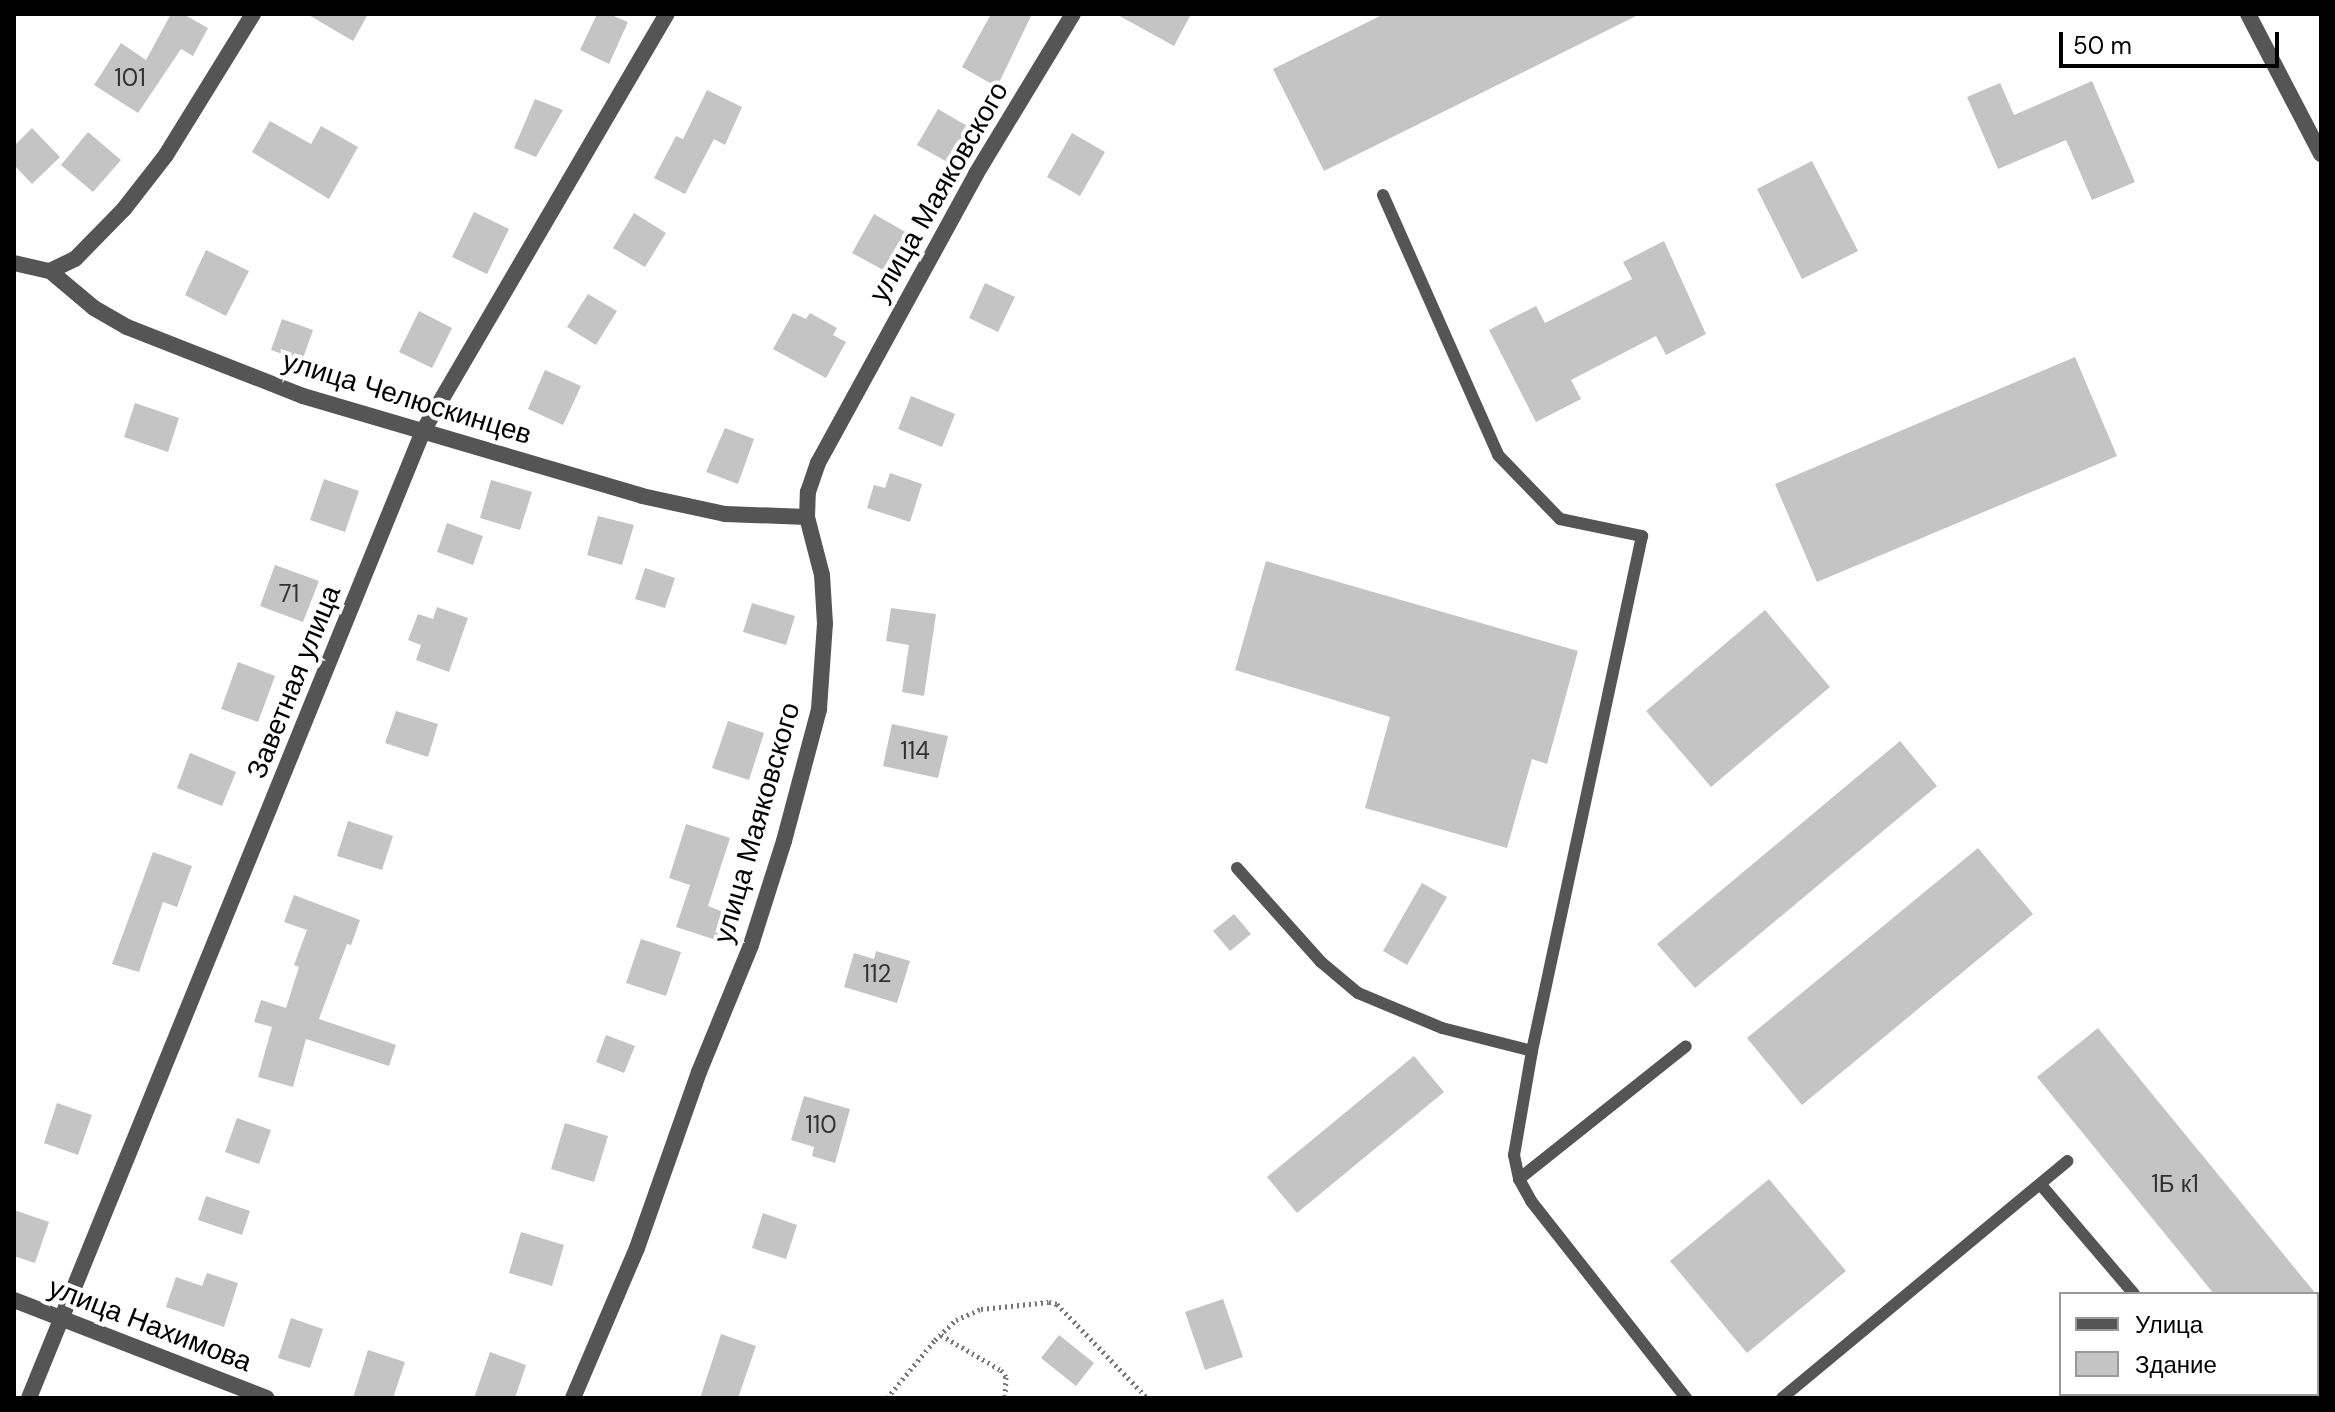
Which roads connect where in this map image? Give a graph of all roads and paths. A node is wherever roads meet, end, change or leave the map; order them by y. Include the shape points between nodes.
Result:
1 (253, 14) edge
2 (667, 14) edge
3 (1073, 14) edge
4 (2248, 14) edge
5 (2321, 154) edge
6 (1383, 195) dead end
7 (14, 263) edge
8 (50, 271) junction
9 (423, 431) junction
10 (807, 517) junction
11 (1237, 868) dead end
12 (1686, 1046) dead end
13 (1532, 1051) junction
14 (2067, 1161) dead end
15 (1519, 1179) junction
16 (2041, 1185) junction
17 (2132, 1292) edge
18 (14, 1300) edge
19 (62, 1318) junction
20 (941, 1335) junction
21 (29, 1398) edge
22 (267, 1398) edge
23 (573, 1398) edge
24 (887, 1398) edge
25 (1005, 1398) edge
26 (1147, 1398) edge
27 (1686, 1398) edge
28 (1782, 1398) edge

1 - 8 street via 166,155 124,209 75,259
2 - 9 street, Заветная улица
3 - 10 street, улица Маяковского via 976,174 818,463 808,492
4 - 5 street
6 - 13 lane via 1498,455 1560,519 1642,536
7 - 8 street, улица Челюскинцев
8 - 9 street, улица Челюскинцев via 94,308 164,343 303,396
9 - 10 street, улица Челюскинцев via 642,496 725,514
9 - 19 street, Заветная улица
10 - 23 street, улица Маяковского via 822,575 825,624 819,709 792,812 751,945 637,1248
11 - 13 lane via 1321,962 1358,993 1442,1028
12 - 15 lane
13 - 15 lane via 1515,1137
14 - 16 lane
15 - 27 lane
16 - 17 lane
16 - 28 lane
18 - 19 street, улица Нахимова
19 - 21 street, Заветная улица
19 - 22 street, улица Нахимова
20 - 24 path
20 - 25 path via 1001,1370
20 - 26 path via 956,1320 981,1309 1057,1304

